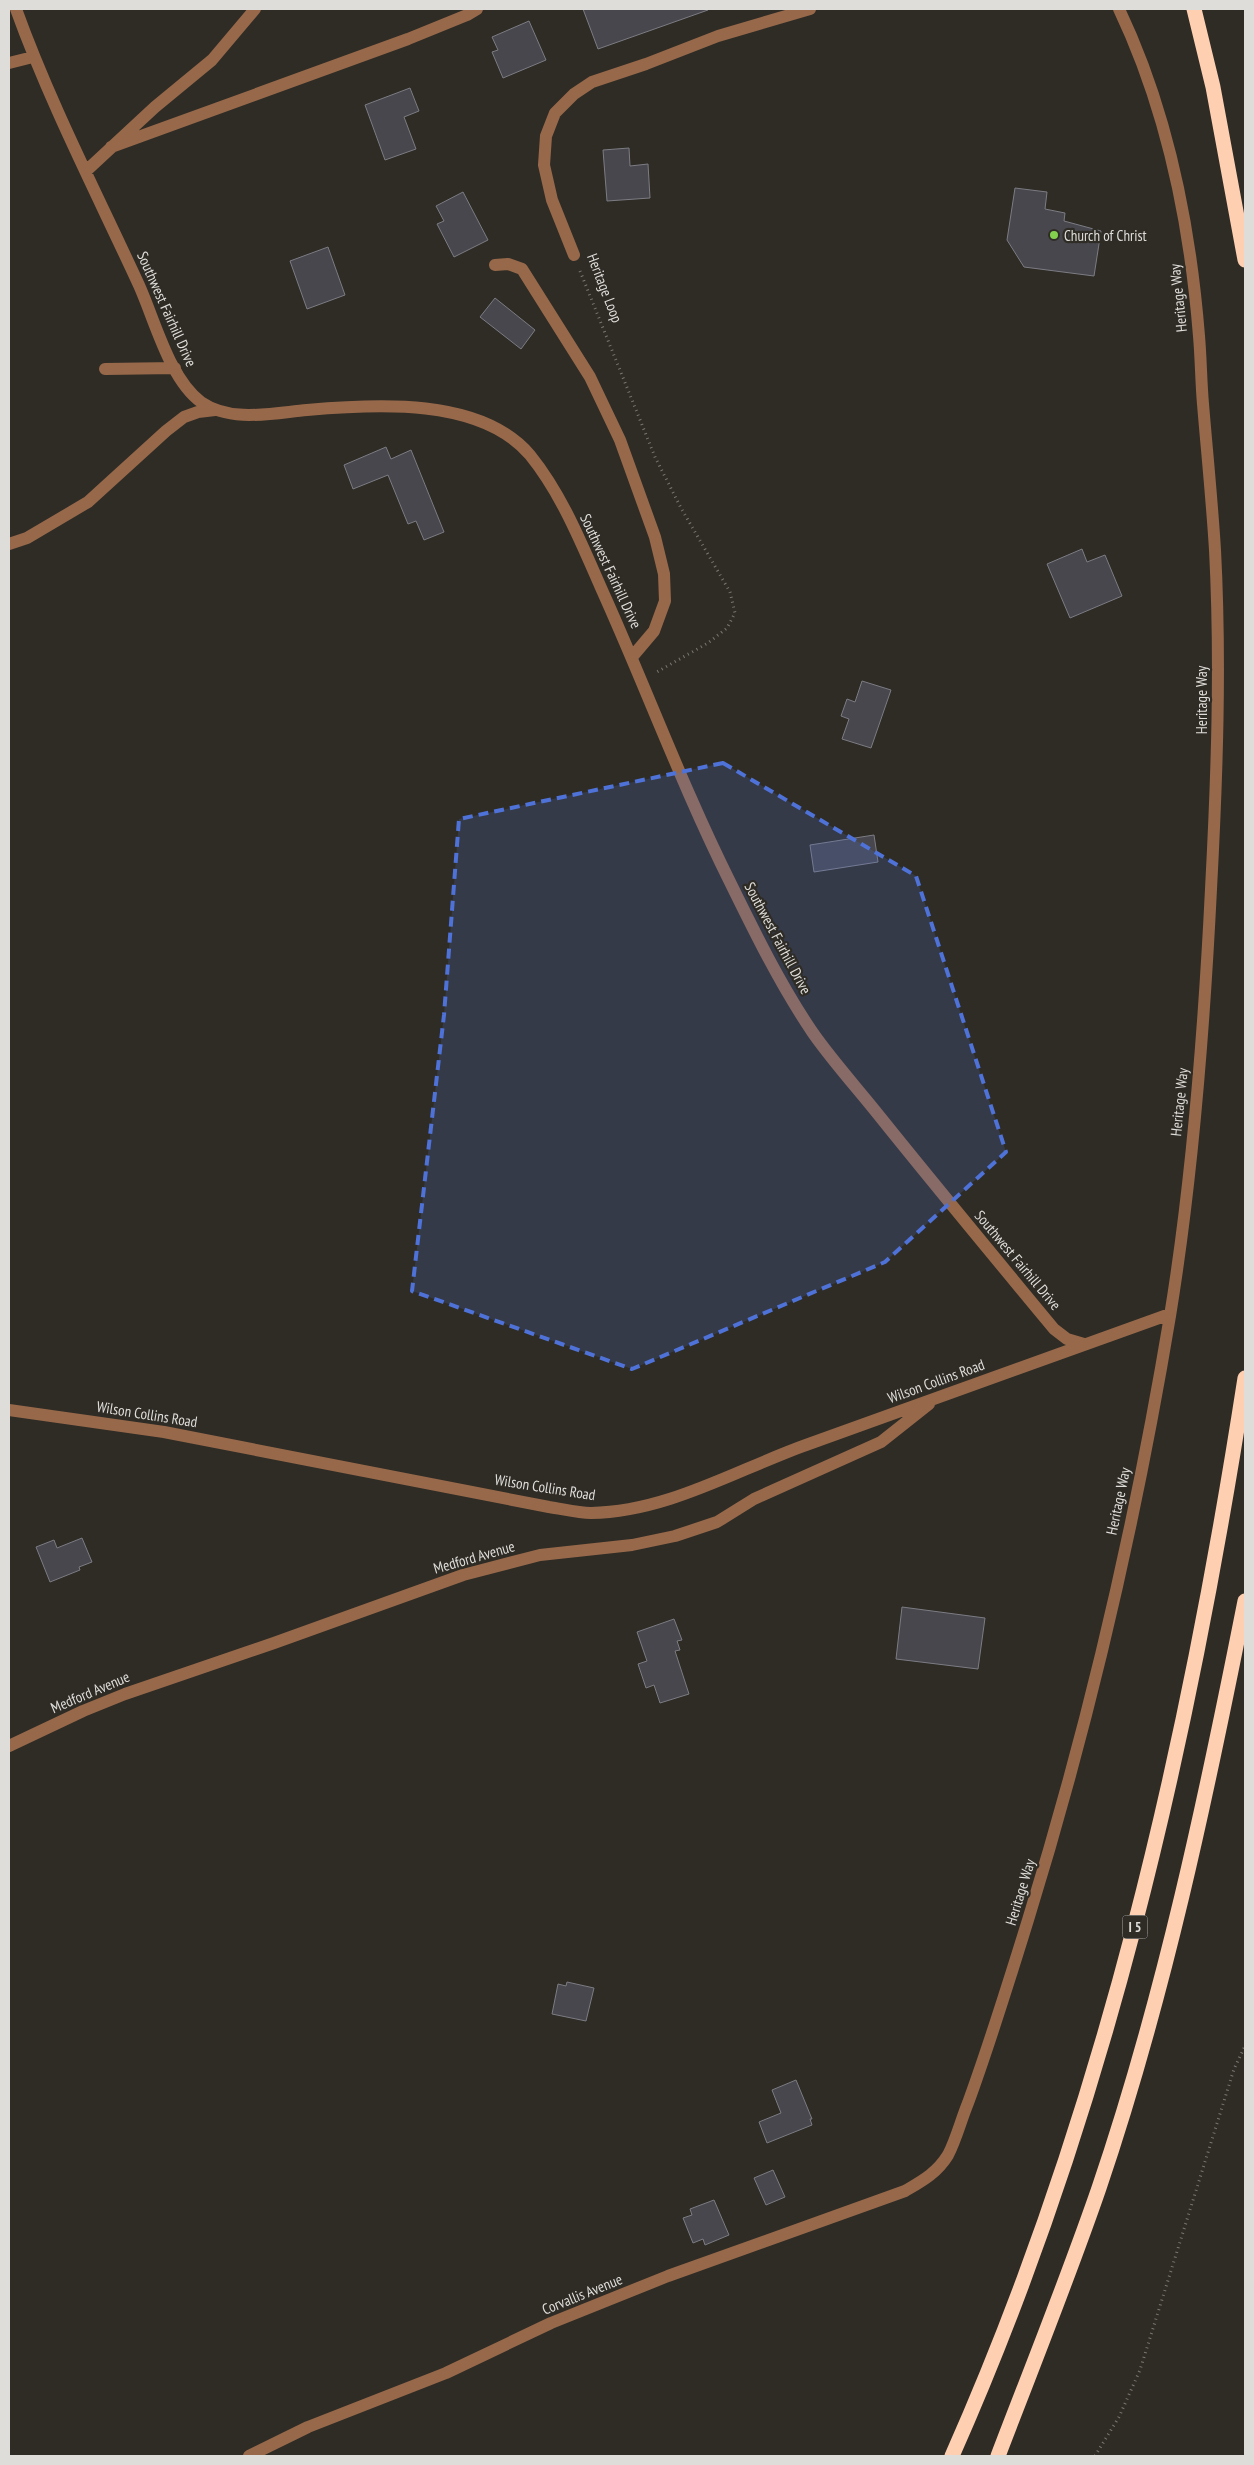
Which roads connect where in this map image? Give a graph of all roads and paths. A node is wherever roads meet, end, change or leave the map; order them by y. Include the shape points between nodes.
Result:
1 (16, 9) edge
2 (254, 9) edge
3 (477, 9) edge
4 (810, 9) edge
5 (1119, 9) edge
6 (1194, 9) edge
7 (33, 57) junction
8 (9, 63) edge
9 (111, 148) junction
10 (86, 171) junction
11 (574, 255) joint
12 (1245, 260) edge
13 (495, 265) dead end
14 (175, 368) junction
15 (105, 369) dead end
16 (215, 410) junction
17 (9, 544) edge
18 (632, 657) junction
19 (641, 681) junction
20 (1170, 1314) junction
21 (1084, 1344) junction
22 (1245, 1378) edge
23 (939, 1396) junction
24 (9, 1410) edge
25 (1245, 1601) edge
26 (9, 1746) edge
27 (1245, 2046) edge
28 (932, 2176) joint
29 (249, 2456) edge
30 (952, 2456) edge
31 (998, 2456) edge
32 (1095, 2456) edge

1 - 7 street, Southwest Fairhill Drive
2 - 9 street via 212,60
3 - 9 street via 408,39
4 - 11 street, Heritage Loop via 718,36 592,82 555,113 546,136 544,165 552,200
5 - 20 street, Heritage Way via 1157,103 1179,188 1199,334 1215,552 1217,785 1208,945 1199,1073
6 - 12 highway via 1213,87
7 - 8 street
7 - 10 street, Southwest Fairhill Drive
9 - 10 street
10 - 14 street, Southwest Fairhill Drive
11 - 19 path, Heritage Loop via 655,457 730,592 735,613 727,628 708,643
13 - 18 street via 508,264 522,269 590,378 620,440 640,494 664,574 665,601 654,631
14 - 15 street
14 - 16 street, Southwest Fairhill Drive via 196,399
16 - 17 street via 184,417 88,502 27,538
16 - 18 street, Southwest Fairhill Drive via 258,415 379,406 436,411 492,425 512,437 545,475 580,540
18 - 19 street, Southwest Fairhill Drive
19 - 21 street, Southwest Fairhill Drive via 730,882 793,1001 815,1035 1054,1329 1067,1339
20 - 21 street, Wilson Collins Road
20 - 28 street, Heritage Way via 1137,1493 1105,1638 1042,1875 975,2083 948,2155
21 - 23 street, Wilson Collins Road
22 - 30 highway, I 5 via 1223,1518 1184,1724 1141,1906 1097,2061 1046,2218
23 - 24 street, Wilson Collins Road via 663,1501 620,1511 589,1513 164,1432
23 - 26 street, Medford Avenue via 881,1442 754,1499 717,1522 675,1536 632,1545 546,1554 463,1575 125,1694
25 - 31 highway, I 5 via 1205,1805 1145,2039 1099,2187
27 - 32 path via 1234,2069 1140,2370 1119,2417
28 - 29 street, Corvallis Avenue via 905,2191 668,2276 551,2323 446,2374 308,2427

